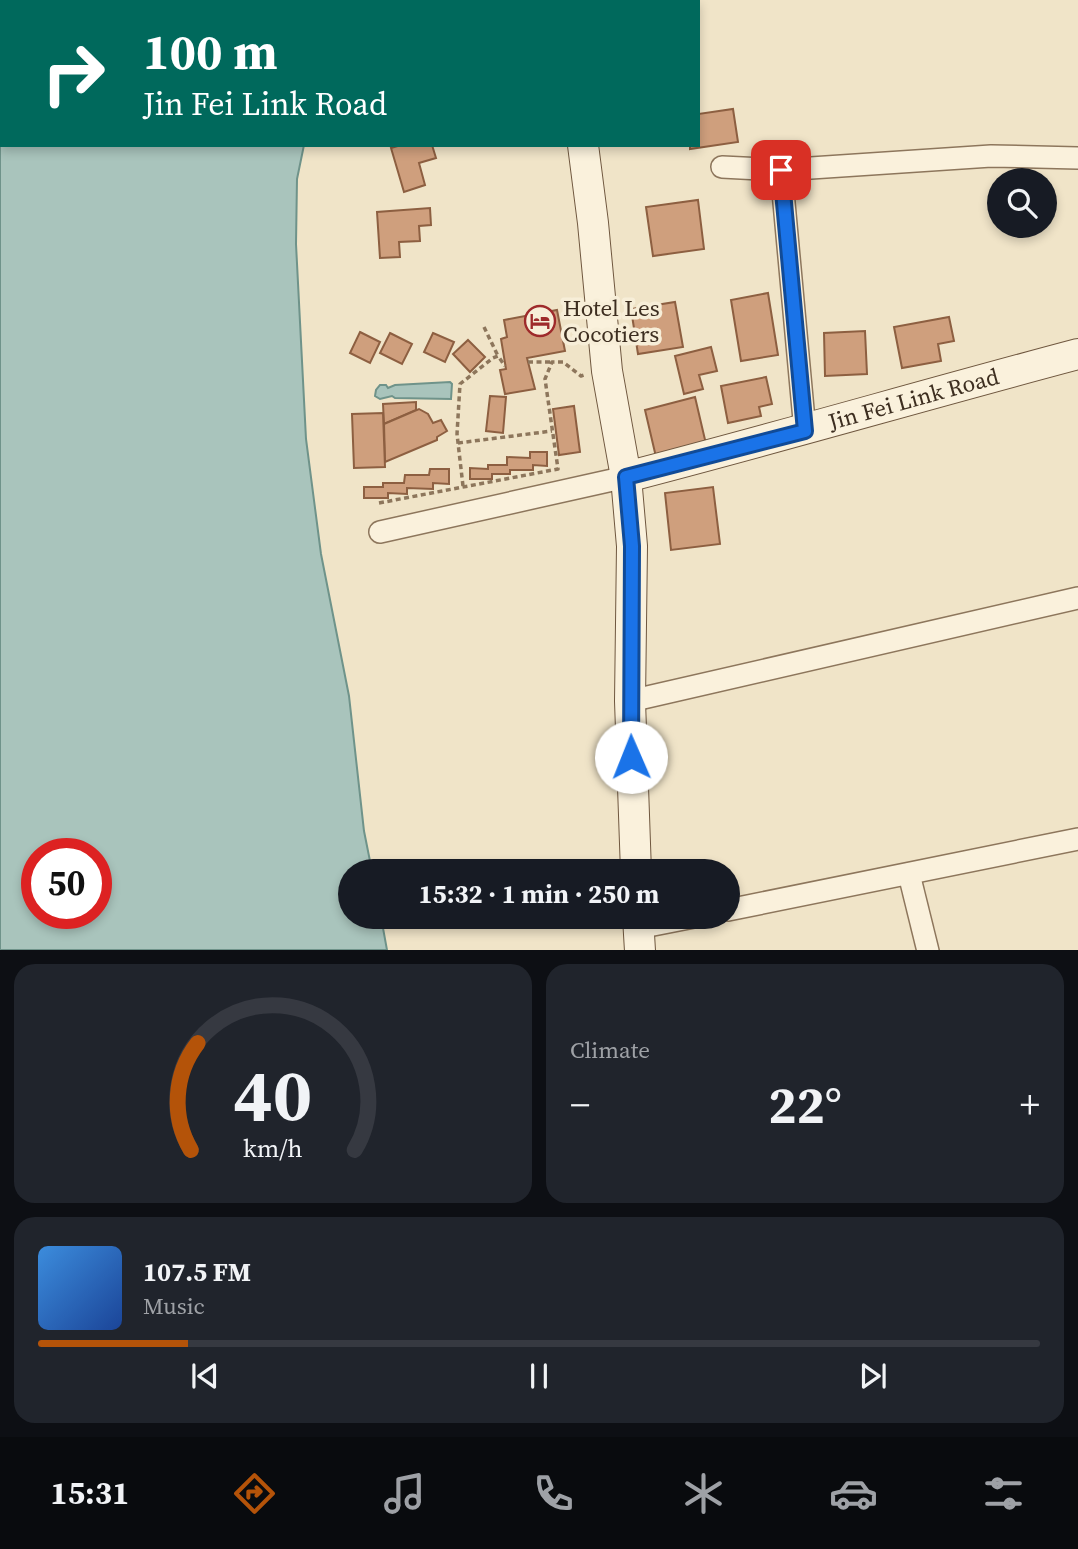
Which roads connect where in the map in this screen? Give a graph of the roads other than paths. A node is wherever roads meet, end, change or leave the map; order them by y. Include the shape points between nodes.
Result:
1 (583, 147) edge
2 (1078, 158) edge
3 (722, 167) dead end
4 (781, 170) junction
5 (1078, 354) edge
6 (805, 431) junction
7 (626, 477) junction
8 (380, 532) dead end
9 (1078, 598) edge
10 (630, 701) junction
11 (1078, 839) edge
12 (636, 859) edge
13 (909, 874) junction
14 (740, 908) edge
15 (928, 950) edge

1 - 7 main road via 607,371
2 - 4 street via 991,156
3 - 4 street
4 - 6 street
5 - 6 main road, Jin Fei Link Road
6 - 7 main road, Jin Fei Link Road
7 - 8 street
7 - 10 main road via 632,546
9 - 10 street
10 - 12 main road
11 - 13 street
13 - 14 street
13 - 15 street

